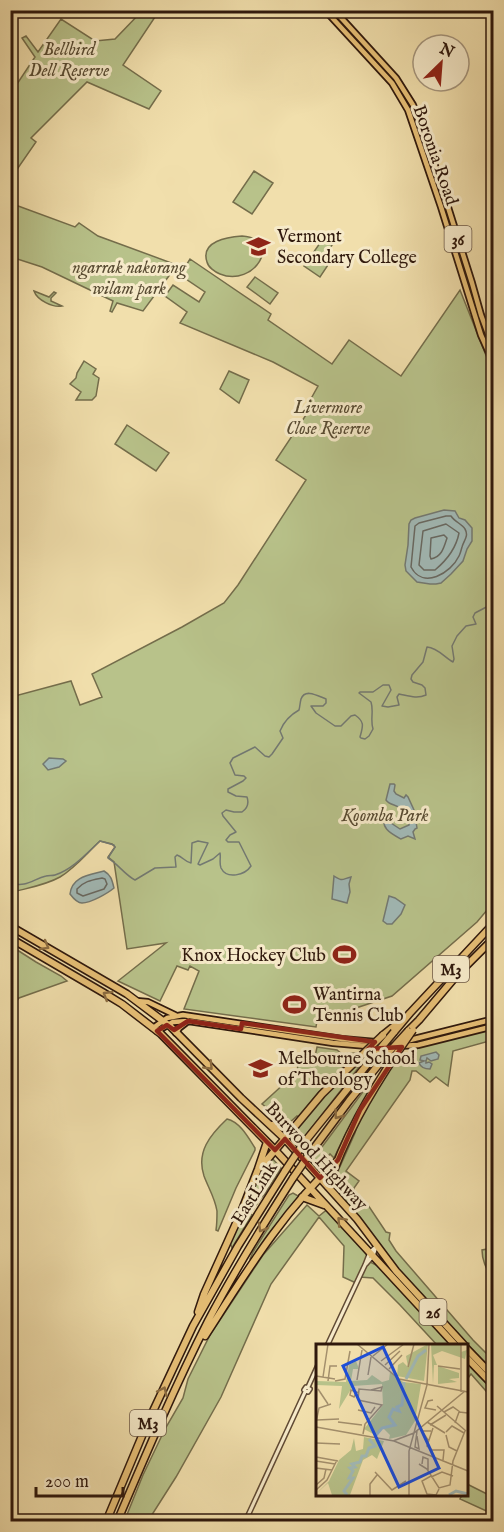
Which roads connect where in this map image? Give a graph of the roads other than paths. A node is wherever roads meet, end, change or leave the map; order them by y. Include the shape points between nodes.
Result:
1 (325, 10) edge
2 (334, 10) edge
3 (345, 28) junction
4 (358, 42) junction
5 (465, 259) junction
6 (458, 261) junction
7 (494, 350) edge
8 (494, 364) edge
9 (494, 923) edge
10 (10, 927) edge
11 (10, 938) edge
12 (494, 938) edge
13 (80, 966) junction
14 (70, 973) junction
15 (137, 1001) junction
16 (410, 1013) junction
17 (175, 1016) junction
18 (494, 1019) edge
19 (188, 1021) junction
20 (165, 1022) junction
21 (242, 1026) junction
22 (494, 1026) edge
23 (155, 1029) junction
24 (411, 1030) junction
25 (450, 1031) junction
26 (176, 1033) junction
27 (450, 1038) junction
28 (270, 1125) junction
29 (292, 1130) junction
30 (285, 1139) junction
31 (267, 1142) junction
32 (275, 1150) junction
33 (338, 1160) junction
34 (258, 1169) junction
35 (320, 1178) junction
36 (328, 1187) junction
37 (311, 1188) junction
38 (302, 1197) junction
39 (327, 1206) junction
40 (377, 1246) junction
41 (371, 1256) junction
42 (365, 1265) junction
43 (400, 1280) junction
44 (193, 1326) junction
45 (328, 1344) edge
46 (454, 1344) edge
47 (463, 1344) edge
48 (468, 1349) edge
49 (194, 1351) junction
50 (468, 1359) edge
51 (316, 1369) edge
52 (494, 1377) edge
53 (494, 1386) edge
54 (106, 1521) edge
55 (117, 1521) edge
56 (245, 1521) edge

1 - 3 main road, Boronia Road / 36
2 - 3 main road, Boronia Road / 36
3 - 4 main road, Boronia Road / 36
4 - 5 main road, Boronia Road / 36 via 396,78 413,105
4 - 6 main road, Boronia Road / 36 via 392,83 408,110
5 - 6 main road
5 - 7 main road, Boronia Road / 36
6 - 8 main road, Boronia Road / 36
9 - 16 highway, EastLink / M3
10 -> 13 highway, Burwood Highway / 26
11 - 14 highway, Burwood Highway / 26
12 - 24 highway, EastLink / M3
13 - 14 highway
13 - 15 highway, Burwood Highway / 26
23 -> 14 highway, Burwood Highway / 26
15 - 17 main road via 148,1002
15 - 20 highway, Burwood Highway / 26
16 - 29 highway, bridge via 322,1094
16 - 44 highway, EastLink / M3, bridge via 303,1144
17 - 20 main road
17 - 21 main road via 189,1015
18 - 25 main road
19 - 20 main road
19 - 21 main road
19 - 26 main road
20 - 23 main road
20 - 26 highway, Burwood Highway / 26
21 - 25 main road via 373,1042 404,1041
21 - 27 main road via 367,1047 418,1045
22 - 27 main road
23 - 31 highway, Burwood Highway / 26
24 - 33 highway, bridge via 360,1110
24 -> 49 highway, EastLink / M3, bridge via 349,1101 293,1178 228,1284
25 - 27 main road
26 -> 28 highway, Burwood Highway / 26
28 - 29 highway
28 - 30 highway, Burwood Highway / 26
29 - 30 highway
30 - 32 highway
30 - 35 highway, Burwood Highway / 26
31 - 32 highway, Burwood Highway / 26
31 - 34 highway
32 - 34 highway
32 - 37 highway, Burwood Highway / 26
33 - 35 highway
33 - 36 highway
34 - 44 highway
35 - 36 highway, Burwood Highway / 26
35 - 37 highway
36 - 40 highway, Burwood Highway / 26
37 - 38 highway
37 - 39 highway, Burwood Highway / 26
38 - 39 highway
38 - 49 highway via 260,1251
41 -> 39 highway, Burwood Highway / 26
40 - 41 street
40 - 43 highway, Burwood Highway / 26
41 - 42 street
41 - 42 street
41 - 43 highway, Burwood Highway / 26
42 - 45 street
43 - 46 highway, Burwood Highway / 26
43 - 47 highway, Burwood Highway / 26
54 -> 44 highway, EastLink / M3
48 - 52 highway, Burwood Highway / 26
49 - 55 highway, EastLink / M3
50 - 53 highway
51 - 56 street via 310,1390

